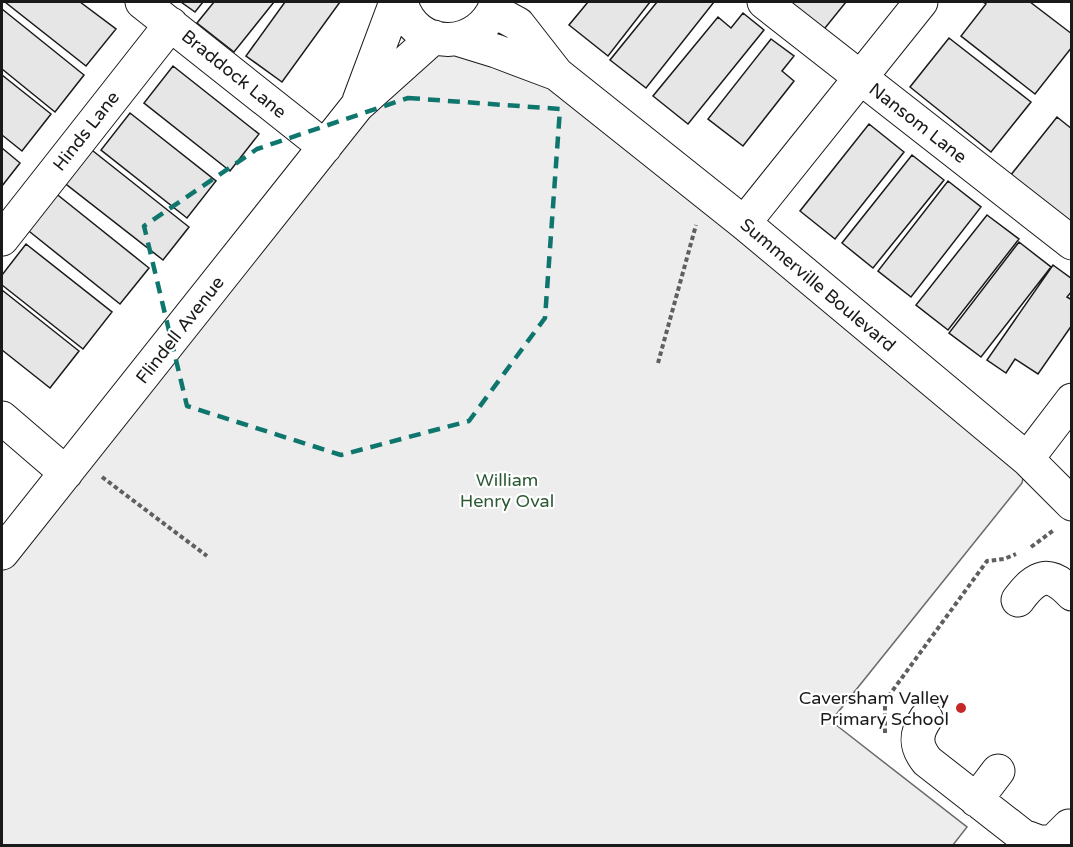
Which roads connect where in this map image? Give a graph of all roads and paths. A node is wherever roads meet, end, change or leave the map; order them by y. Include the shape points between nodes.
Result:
1 (142, 2) edge
2 (396, 2) edge
3 (401, 2) edge
4 (764, 2) edge
5 (921, 2) edge
6 (496, 6) edge
7 (171, 24) junction
8 (445, 38) junction
9 (557, 74) junction
10 (860, 78) junction
11 (357, 106) junction
12 (325, 147) junction
13 (697, 222) dead end
14 (744, 223) junction
15 (2, 239) edge
16 (1071, 243) edge
17 (658, 363) dead end
18 (1071, 400) edge
19 (2, 418) edge
20 (1027, 459) junction
21 (80, 472) junction
22 (1063, 517) edge
23 (1028, 548) dead end
24 (1020, 552) dead end
25 (2, 553) edge
26 (207, 556) dead end
27 (1071, 594) edge
28 (1018, 600) dead end
29 (926, 718) dead end
30 (886, 736) dead end
31 (998, 771) dead end
32 (976, 800) junction
33 (1069, 826) dead end

1 - 7 street, Braddock Lane
2 - 11 street, Flindell Avenue
3 - 8 street, Summerville Boulevard via 413,25
4 - 10 street, Nansom Lane
5 - 10 street
6 - 8 street, Flindell Avenue via 479,30 469,36
6 - 9 street, Summerville Boulevard via 518,24
7 - 12 street, Braddock Lane
7 - 15 street, Hinds Lane
8 - 9 street, Summerville Boulevard via 496,51
8 - 11 street, Flindell Avenue
9 - 14 street, Summerville Boulevard
10 - 14 street
10 - 16 street, Nansom Lane
11 - 12 street, Flindell Avenue
12 - 21 street, Flindell Avenue
13 - 17 path
14 - 20 street, Summerville Boulevard
18 - 20 street
19 - 21 street
20 - 22 street, Summerville Boulevard
21 - 25 street, Flindell Avenue
21 - 26 path via 156,517
22 - 23 path
24 - 30 path via 987,561 885,701
27 - 28 street via 1063,584 1039,579
29 - 32 street via 917,738 919,751
31 - 32 street
32 - 33 street via 1023,836 1039,842 1053,842

